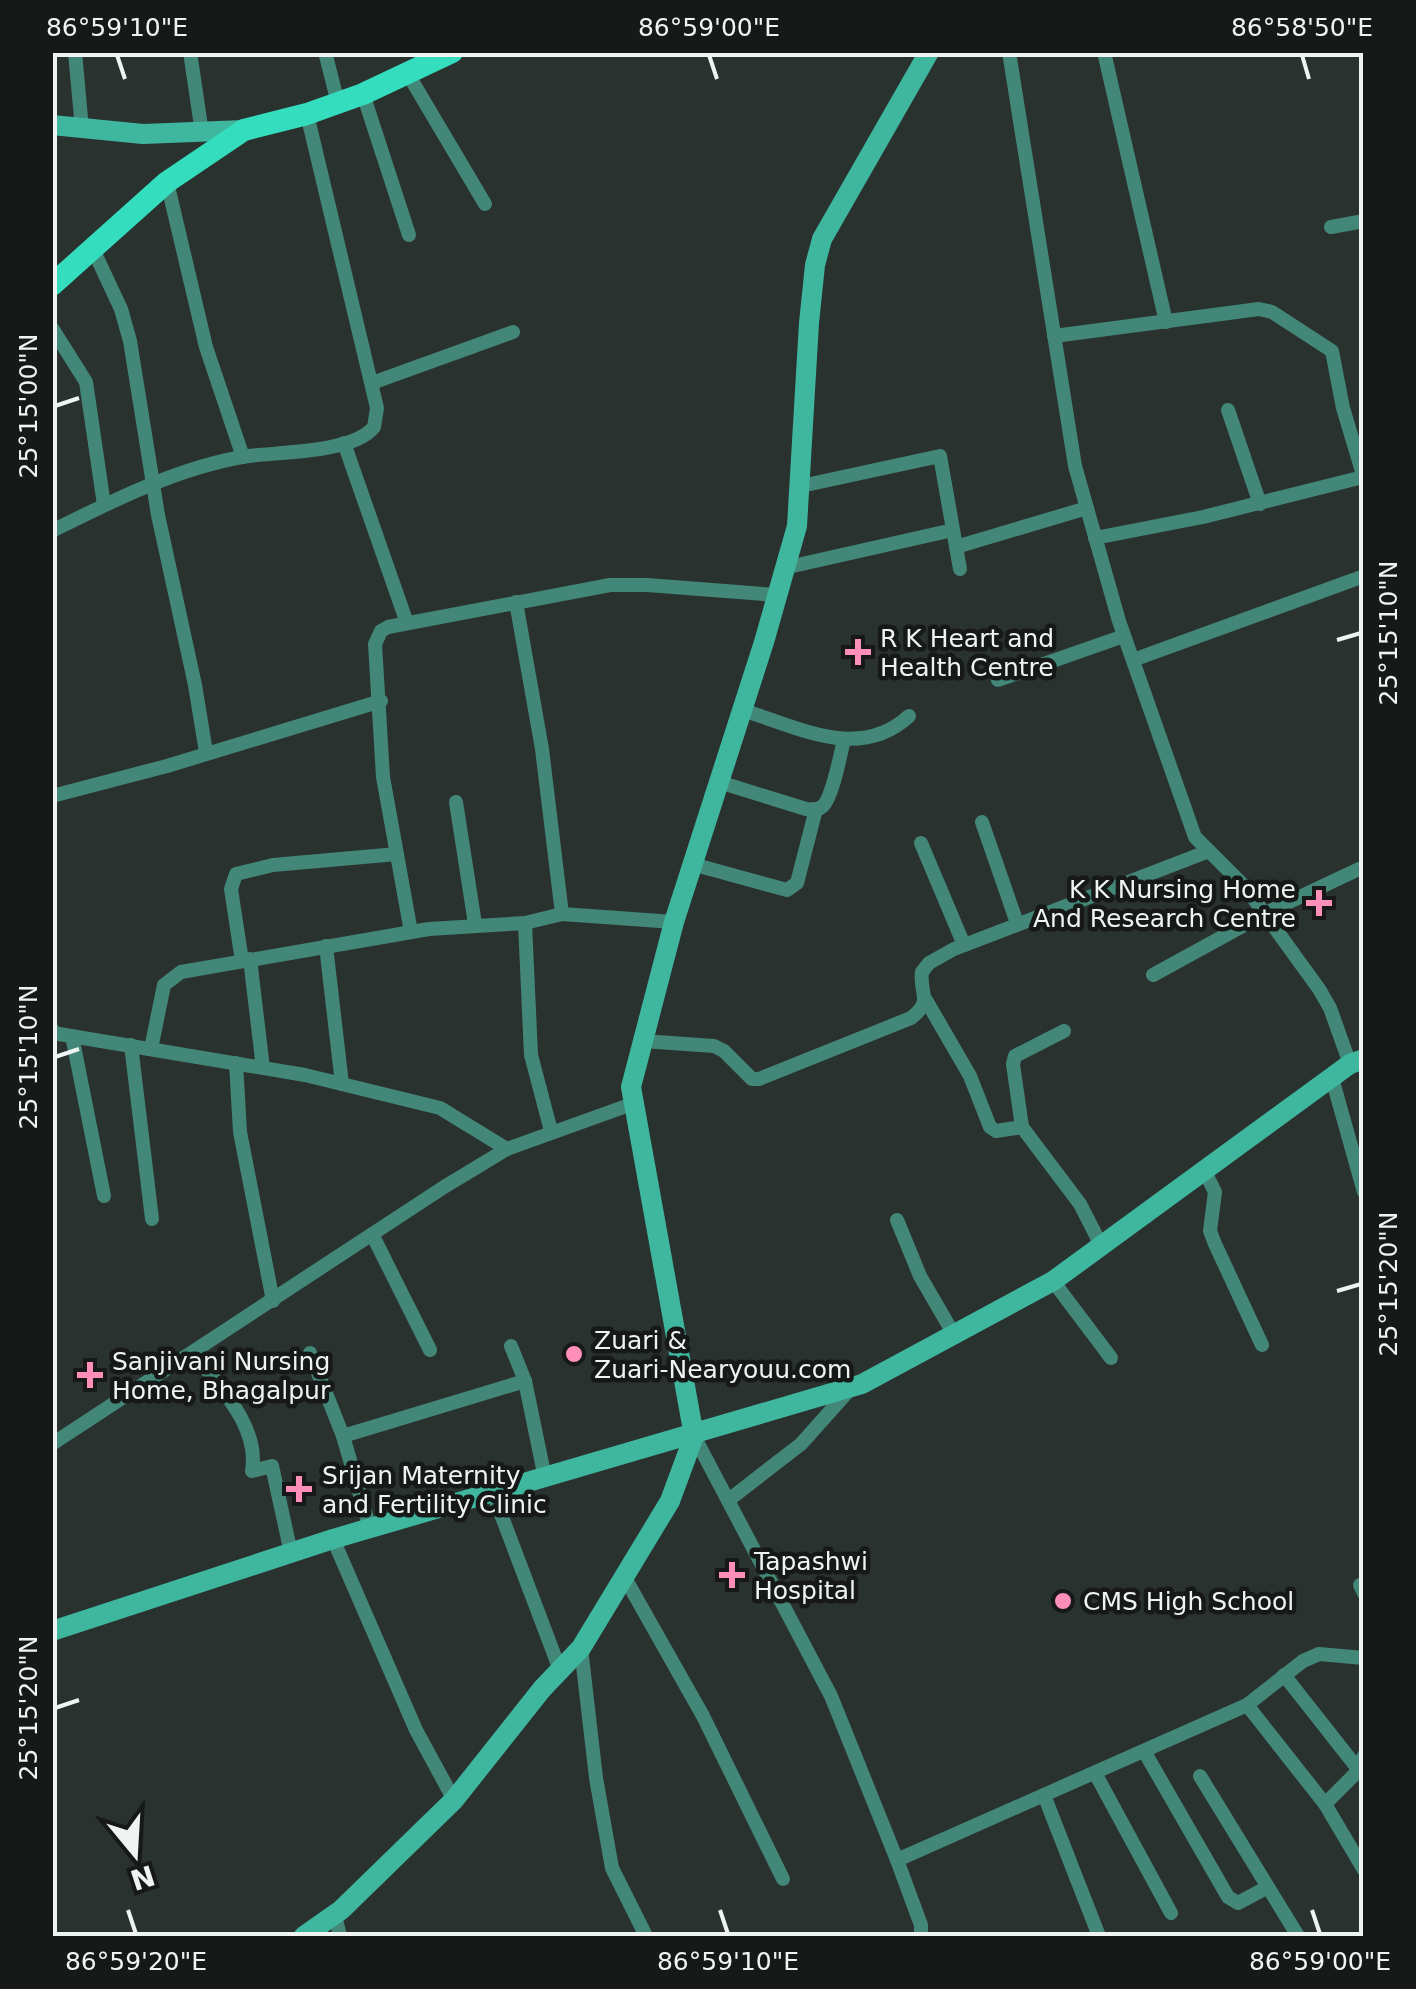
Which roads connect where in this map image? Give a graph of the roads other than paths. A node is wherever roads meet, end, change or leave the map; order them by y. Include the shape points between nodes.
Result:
1 (74, 52) edge
2 (190, 52) edge
3 (325, 52) edge
4 (452, 52) edge
5 (928, 52) edge
6 (1009, 52) edge
7 (1104, 52) edge
8 (408, 74) junction
9 (363, 94) junction
10 (338, 103) junction
11 (306, 114) junction
12 (52, 125) edge
13 (82, 129) junction
14 (244, 130) junction
15 (202, 133) junction
16 (167, 182) junction
17 (485, 204) dead end
18 (1364, 221) edge
19 (1331, 228) dead end
20 (409, 235) dead end
21 (92, 248) junction
22 (52, 285) edge
23 (1166, 322) junction
24 (52, 328) edge
25 (514, 332) dead end
26 (1054, 336) junction
27 (372, 383) junction
28 (1228, 410) dead end
29 (344, 443) junction
30 (244, 457) junction
31 (1363, 478) edge
32 (154, 482) junction
33 (801, 486) junction
34 (1260, 504) junction
35 (104, 505) junction
36 (1086, 508) junction
37 (953, 530) junction
38 (52, 531) edge
39 (1095, 538) junction
40 (956, 547) junction
41 (784, 568) junction
42 (960, 568) dead end
43 (1364, 576) edge
44 (776, 596) junction
45 (516, 602) junction
46 (407, 624) junction
47 (1124, 636) junction
48 (1133, 660) junction
49 (998, 680) dead end
50 (381, 701) junction
51 (742, 710) junction
52 (909, 716) dead end
53 (844, 740) junction
54 (206, 752) junction
55 (719, 782) junction
56 (52, 796) edge
57 (456, 802) dead end
58 (816, 810) junction
59 (982, 822) dead end
60 (922, 843) dead end
61 (1209, 850) junction
62 (397, 854) junction
63 (692, 864) junction
64 (1359, 869) dead end
65 (1266, 913) junction
66 (562, 914) junction
67 (674, 922) junction
68 (524, 923) junction
69 (1018, 923) junction
70 (476, 924) junction
71 (412, 932) junction
72 (964, 945) junction
73 (326, 946) junction
74 (246, 960) junction
75 (1153, 975) dead end
76 (926, 1000) junction
77 (53, 1031) edge
78 (1064, 1031) dead end
79 (72, 1036) junction
80 (643, 1041) junction
81 (130, 1045) junction
82 (151, 1048) junction
83 (1357, 1062) edge
84 (236, 1063) junction
85 (263, 1068) junction
86 (1332, 1078) junction
87 (342, 1084) junction
88 (632, 1104) junction
89 (1022, 1127) junction
90 (551, 1131) junction
91 (507, 1149) junction
92 (1205, 1172) junction
93 (1363, 1186) edge
94 (104, 1196) dead end
95 (152, 1219) dead end
96 (897, 1220) dead end
97 (373, 1236) junction
98 (1102, 1246) junction
99 (1052, 1280) junction
100 (273, 1300) junction
101 (953, 1333) junction
102 (1262, 1344) dead end
103 (511, 1346) dead end
104 (430, 1350) dead end
105 (193, 1352) junction
106 (310, 1353) dead end
107 (1110, 1358) dead end
108 (525, 1381) junction
109 (852, 1388) junction
110 (343, 1436) junction
111 (694, 1436) junction
112 (52, 1444) edge
113 (544, 1478) junction
114 (493, 1493) junction
115 (730, 1499) junction
116 (370, 1528) junction
117 (333, 1539) junction
118 (292, 1553) junction
119 (625, 1578) junction
120 (52, 1630) edge
121 (581, 1648) junction
122 (1364, 1658) edge
123 (560, 1670) junction
124 (1284, 1676) junction
125 (1247, 1705) junction
126 (1144, 1751) junction
127 (1361, 1762) edge
128 (1095, 1774) junction
129 (1200, 1776) dead end
130 (1044, 1795) junction
131 (454, 1800) junction
132 (1325, 1804) junction
133 (898, 1860) junction
134 (1364, 1870) edge
135 (782, 1879) dead end
136 (1266, 1888) junction
137 (1172, 1913) dead end
138 (335, 1915) junction
139 (304, 1936) edge
140 (340, 1936) edge
141 (646, 1936) edge
142 (922, 1936) edge
143 (1100, 1936) edge
144 (1298, 1936) edge

1 - 13 street
2 - 15 street
3 - 10 street
4 - 8 main road
5 - 33 street via 822,239 814,265
6 - 26 street
7 - 23 street
8 - 9 main road
8 - 17 street
9 - 10 main road
9 - 20 street
10 - 11 main road
11 - 14 main road
11 - 27 street
12 - 13 street
13 - 15 street
14 - 15 street
14 - 16 main road
16 - 21 main road
16 - 30 street via 206,347
18 - 19 street
21 - 22 main road
21 - 32 street via 127,326
23 - 26 street
23 - 31 street via 1259,309 1325,345 1336,360
24 - 35 street via 86,382
25 - 27 street
26 - 36 street
27 - 29 street via 374,427
28 - 34 street
29 - 30 street
29 - 46 street
30 - 32 street
31 - 34 street
32 - 35 street
32 - 54 street
33 - 37 street via 940,456
33 - 41 street
34 - 39 street
35 - 38 street
36 - 39 street
36 - 40 street
37 - 40 street
37 - 41 street
39 - 47 street
40 - 42 street
41 - 44 street
43 - 48 street
44 - 45 street via 610,585
44 - 51 street
45 - 46 street
45 - 66 street
46 - 50 street via 388,627 377,638
47 - 48 street
47 - 49 street
48 - 61 street via 1195,837
50 - 54 street
50 - 62 street via 382,777
51 - 53 street
51 - 55 street
52 - 53 street via 868,740
53 - 58 street via 824,805
54 - 56 street
55 - 58 street
55 - 63 street
57 - 70 street
58 - 63 street via 797,882 787,890
59 - 69 street
60 - 72 street
61 - 65 street
61 - 69 street
62 - 71 street
62 - 74 street via 236,874 231,889
63 - 67 street
64 - 65 street
65 - 75 street
65 - 83 street via 1330,1008
66 - 67 street
66 - 68 street
67 - 80 street
68 - 70 street
68 - 90 street via 531,1055
69 - 72 street
70 - 71 street
71 - 73 street
72 - 76 street via 928,963 922,972
73 - 74 street
73 - 87 street
74 - 82 street via 168,979
74 - 85 street
76 - 80 street via 911,1018 759,1079 714,1046
76 - 89 street via 970,1076 990,1127
77 - 79 street
78 - 89 street via 1015,1056
79 - 81 street
79 - 94 street
80 - 88 street
81 - 82 street
81 - 95 street
82 - 84 street
83 - 86 street
84 - 85 street
84 - 100 street via 238,1119
85 - 87 street
86 - 92 street
86 - 93 street
87 - 91 street via 440,1108
88 - 90 street
88 - 111 street
89 - 98 street via 1080,1204
90 - 91 street
91 - 97 street
92 - 98 street
92 - 102 street via 1214,1192 1210,1231
96 - 101 street
97 - 100 street
97 - 104 street
98 - 99 street
99 - 101 street
99 - 107 street
100 - 105 street
101 - 109 street
103 - 108 street
105 - 112 street
105 - 118 street via 244,1422 255,1456 252,1471 272,1466
106 - 110 street
108 - 110 street
108 - 113 street
109 - 111 street
109 - 115 street via 801,1444
110 - 116 street
111 - 113 street
111 - 115 street
111 - 119 street via 670,1501
113 - 114 street
114 - 116 street
114 - 123 street
115 - 133 street via 831,1696
116 - 117 street
117 - 118 street
117 - 131 street via 416,1730
118 - 120 street
119 - 121 street
119 - 135 street via 703,1716
121 - 123 street
121 - 141 street via 612,1868
122 - 124 street via 1319,1654
123 - 131 street
124 - 125 street
124 - 127 street
125 - 126 street
125 - 132 street
126 - 128 street
126 - 136 street via 1228,1896 1238,1903
127 - 132 street
128 - 130 street
128 - 137 street
129 - 136 street
130 - 133 street
130 - 143 street
131 - 138 street
132 - 134 street
133 - 142 street
136 - 144 street
138 - 139 street
138 - 140 street

